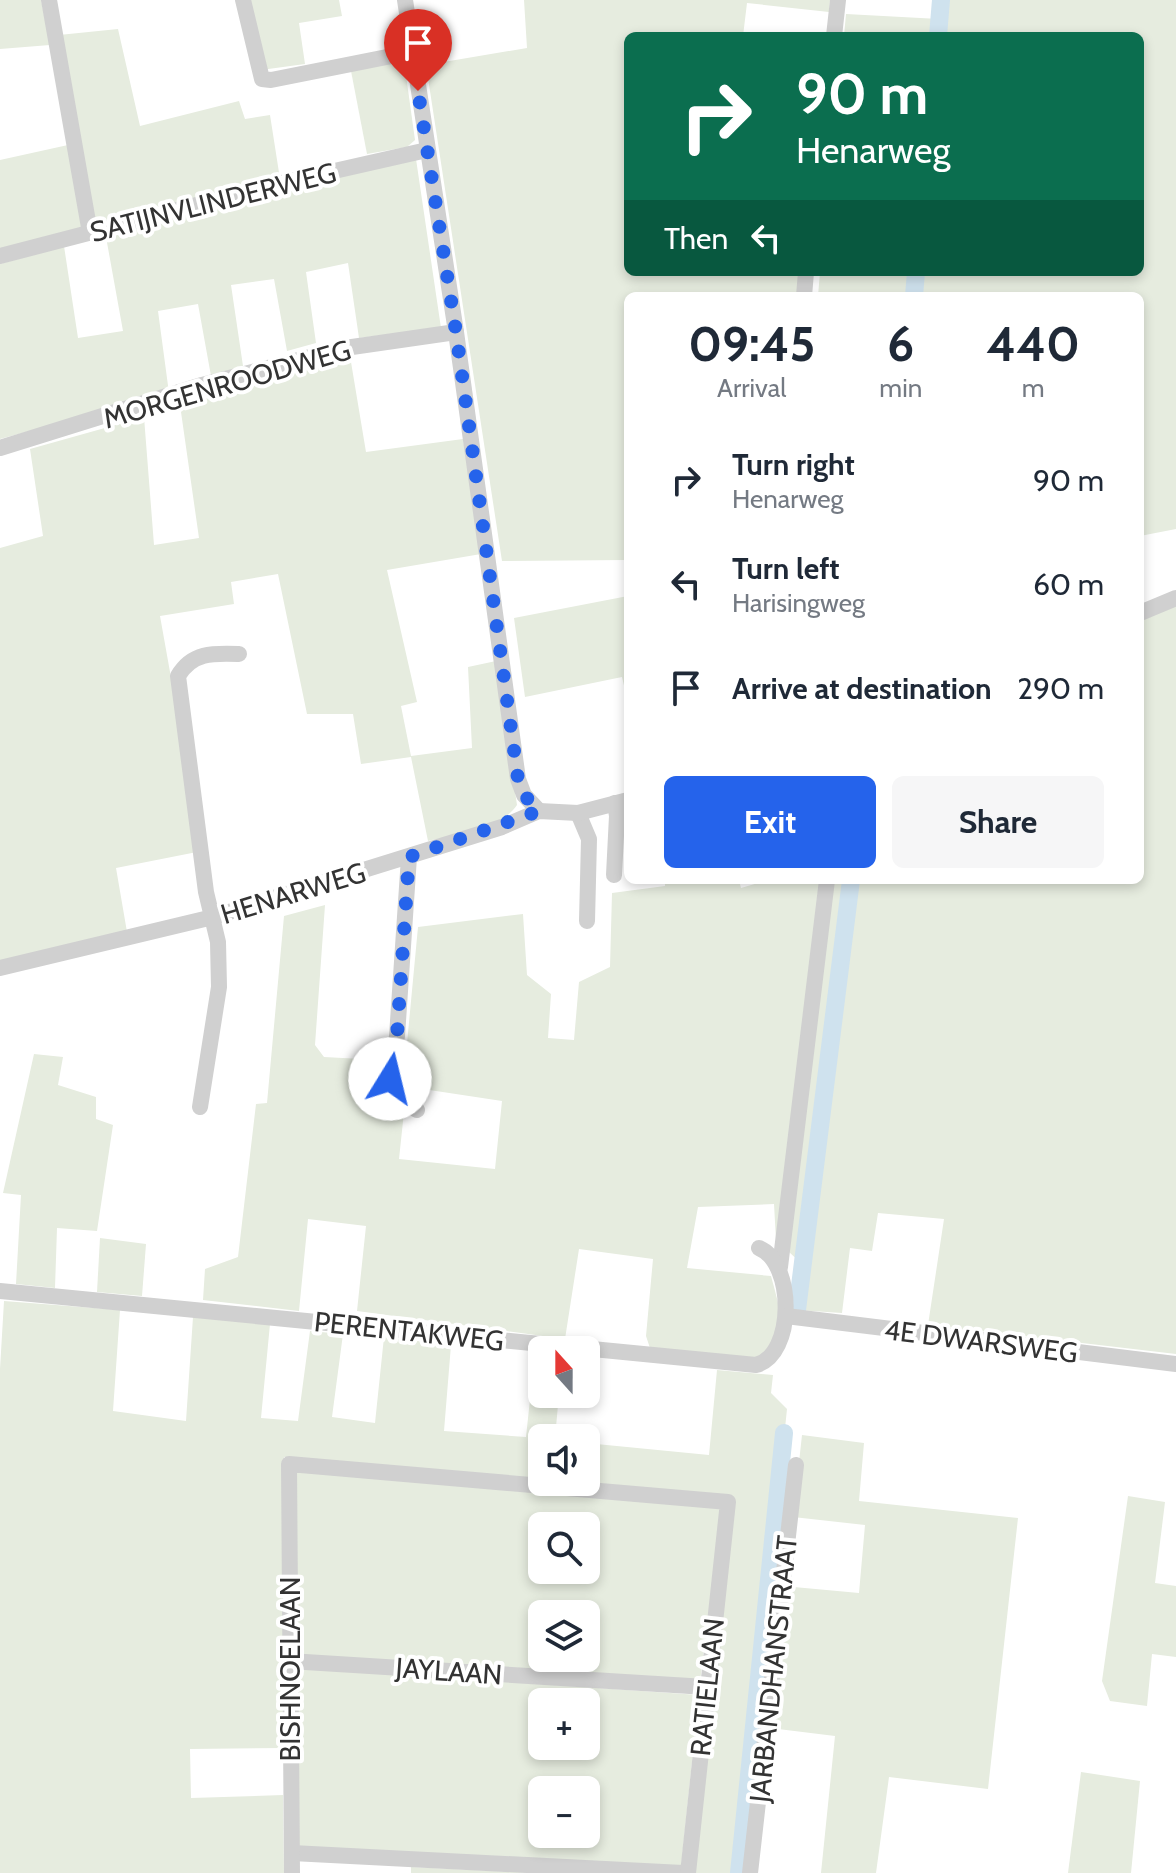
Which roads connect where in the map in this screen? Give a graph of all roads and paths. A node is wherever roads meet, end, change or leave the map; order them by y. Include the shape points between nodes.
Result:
1 (49, 0) edge
2 (243, 0) edge
3 (405, 0) edge
4 (838, 0) edge
5 (834, 32) edge
6 (412, 52) junction
7 (427, 150) junction
8 (90, 233) junction
9 (0, 256) edge
10 (456, 332) junction
11 (0, 448) edge
12 (1176, 598) edge
13 (1144, 611) edge
14 (239, 654) dead end
15 (621, 802) edge
16 (539, 811) junction
17 (578, 813) junction
18 (409, 857) junction
19 (614, 875) dead end
20 (827, 884) edge
21 (213, 917) junction
22 (587, 921) dead end
23 (0, 968) edge
24 (200, 1107) dead end
25 (417, 1110) dead end
26 (759, 1248) dead end
27 (780, 1267) junction
28 (0, 1291) edge
29 (786, 1316) junction
30 (1176, 1364) edge
31 (289, 1464) joint
32 (796, 1465) dead end
33 (289, 1661) junction
34 (706, 1687) junction
35 (292, 1853) junction
36 (292, 1873) edge
37 (685, 1873) edge
38 (750, 1873) edge

1 - 8 street
2 - 6 street via 262,79
3 - 6 street
4 - 5 street
6 - 7 street
7 - 8 street, SATIJNVLINDERWEG
7 - 10 street
8 - 9 street, SATIJNVLINDERWEG
10 - 11 street, MORGENROODWEG via 317,356 202,385
10 - 16 street via 518,779
12 - 13 street
14 - 21 street via 198,656 185,663 178,676
15 - 17 street, HENARWEG
15 - 19 street
16 - 17 street, HENARWEG
16 - 18 street, HENARWEG
17 - 22 street via 589,839
18 - 21 street, HENARWEG
18 - 25 street via 390,1079 401,1101
20 - 27 street
21 - 23 street, HENARWEG
21 - 24 street via 219,987
26 - 27 street
27 - 29 street
28 - 29 street, PERENTAKWEG via 756,1365 776,1353
29 - 30 street, 4E DWARSWEG
31 - 33 street, BISHNOELAAN
31 - 34 street, RATIELAAN via 728,1502
32 - 38 street, JARBANDHANSTRAAT
33 - 34 street, JAYLAAN
33 - 35 street, BISHNOELAAN
34 - 37 street, RATIELAAN
35 - 36 street, BISHNOELAAN
35 - 37 street

